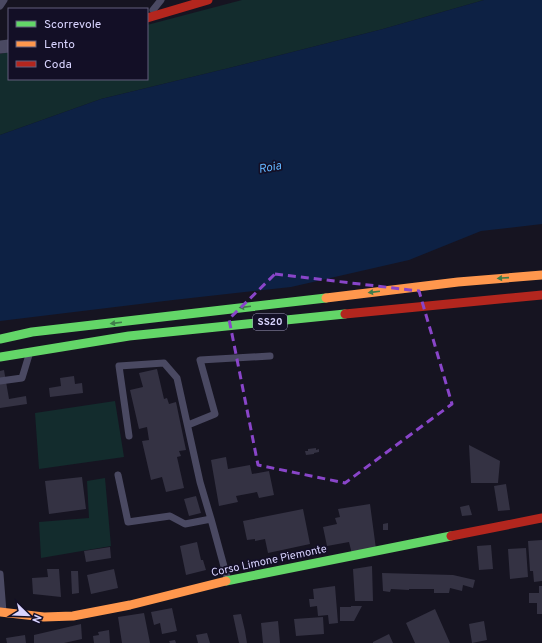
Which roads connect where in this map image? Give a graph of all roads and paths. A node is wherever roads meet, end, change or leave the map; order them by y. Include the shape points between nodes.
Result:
1 (4, 0) edge
2 (161, 0) edge
3 (208, 0) edge
4 (0, 6) edge
5 (148, 17) edge
6 (148, 18) edge
7 (542, 275) edge
8 (542, 296) edge
9 (0, 339) edge
10 (30, 352) junction
11 (270, 356) dead end
12 (0, 357) edge
13 (0, 381) edge
14 (188, 425) junction
15 (129, 436) dead end
16 (118, 476) dead end
17 (542, 518) edge
18 (211, 519) junction
19 (0, 574) edge
20 (228, 581) junction
21 (2, 612) edge

1 - 4 lane
2 - 5 lane
3 - 6 main road
7 -> 9 main road via 450,282 32,332
8 - 10 main road, SS20 via 129,336
10 - 12 main road, SS20
10 - 13 lane via 22,378
11 - 14 lane via 200,360 215,414
14 - 15 lane via 177,378 164,363 119,366
14 - 18 lane
16 - 18 lane via 128,522 170,516 184,524
17 - 20 main road, Corso Limone Piemonte
18 - 20 lane
19 - 21 lane
20 - 21 main road, Corso Limone Piemonte via 73,616 44,617

